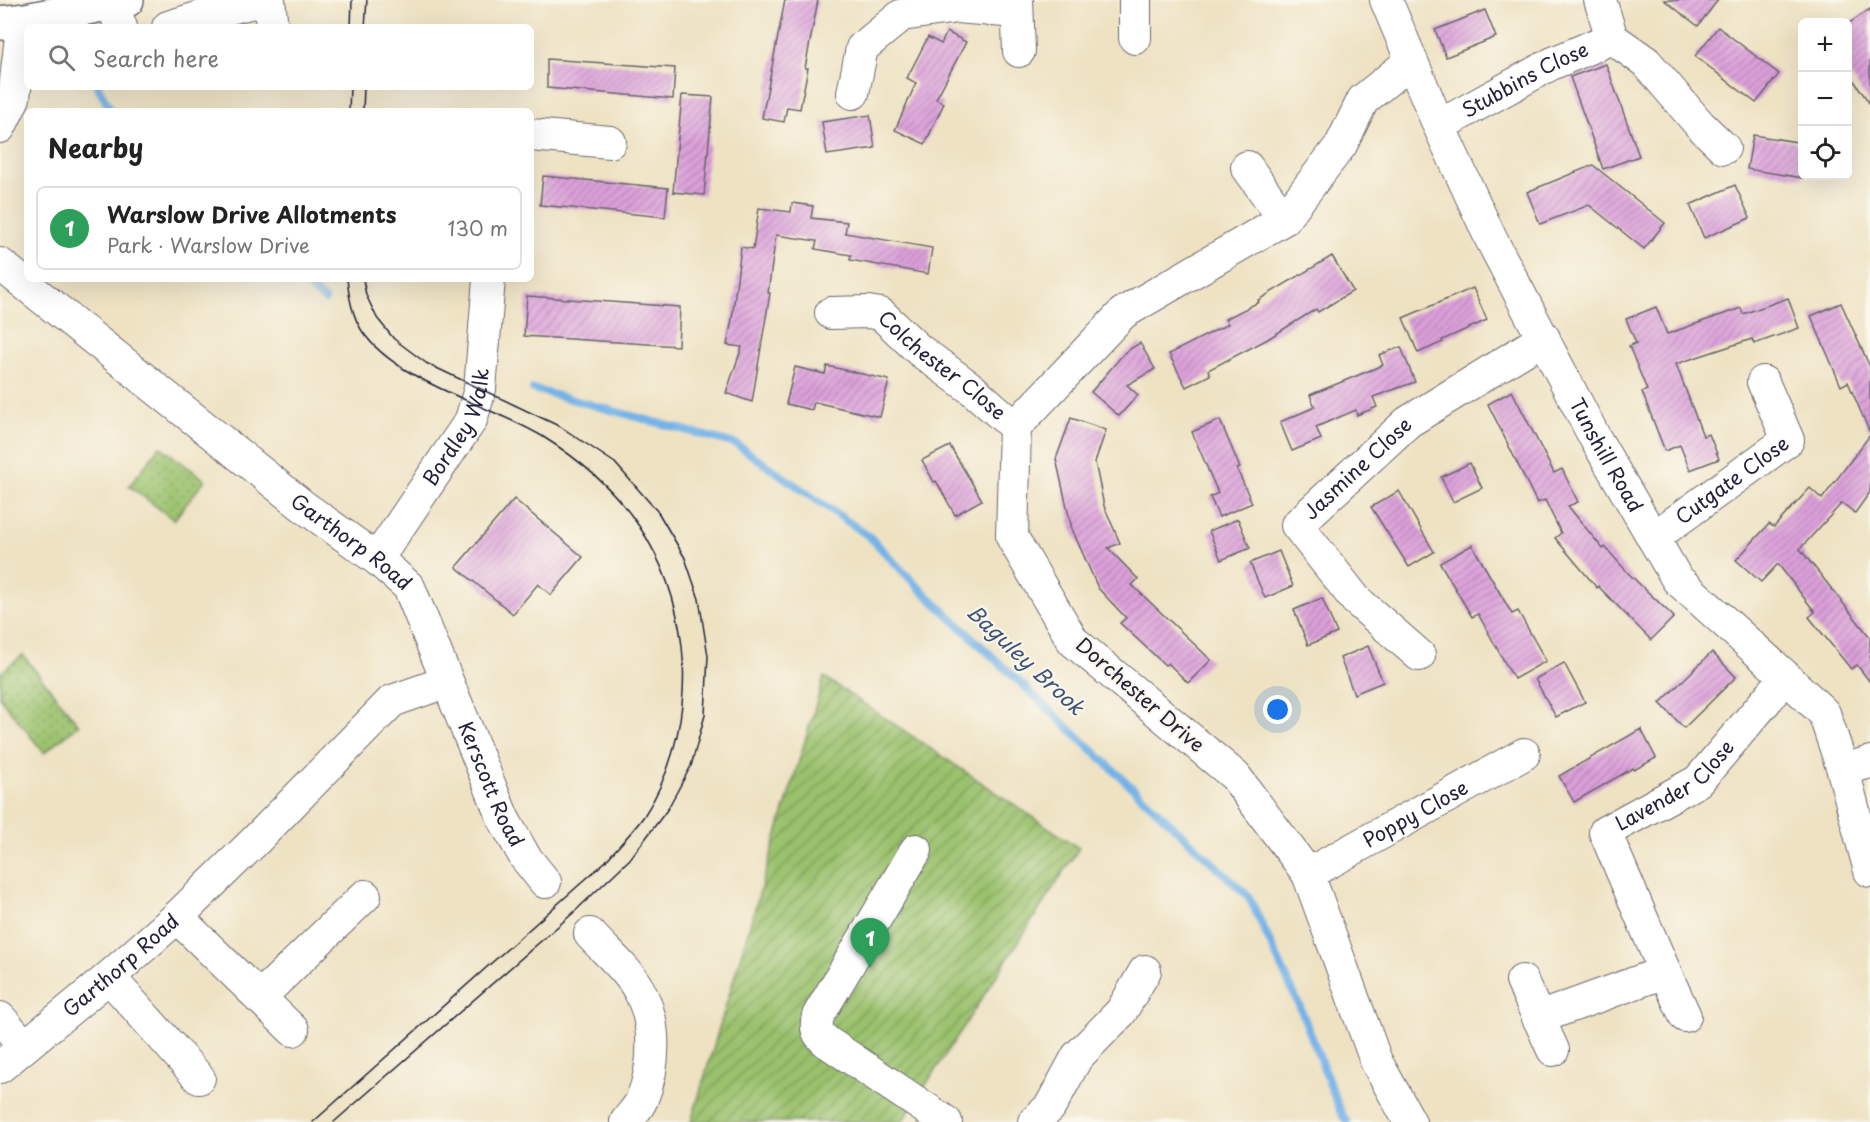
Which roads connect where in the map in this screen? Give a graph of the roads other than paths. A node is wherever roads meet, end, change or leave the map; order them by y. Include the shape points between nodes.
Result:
1 (261, 0) edge
2 (269, 0) edge
3 (1135, 0) edge
4 (1386, 0) edge
5 (1600, 0) edge
6 (229, 4) edge
7 (1017, 6) edge
8 (120, 10) edge
9 (13, 21) edge
10 (176, 24) edge
11 (272, 24) edge
12 (1135, 38) dead end
13 (1612, 38) junction
14 (1019, 51) dead end
15 (1411, 61) junction
16 (853, 93) dead end
17 (1439, 126) junction
18 (0, 127) edge
19 (534, 135) edge
20 (610, 142) dead end
21 (1724, 148) dead end
22 (1247, 167) dead end
23 (1284, 219) junction
24 (0, 264) edge
25 (489, 282) edge
26 (831, 313) dead end
27 (1544, 338) junction
28 (1763, 382) dead end
29 (1015, 427) junction
30 (1653, 538) junction
31 (377, 559) junction
32 (1419, 655) dead end
33 (1786, 677) junction
34 (446, 682) junction
35 (1524, 754) dead end
36 (1857, 766) edge
37 (916, 850) dead end
38 (1870, 871) edge
39 (1308, 874) junction
40 (545, 882) dead end
41 (365, 896) dead end
42 (177, 917) junction
43 (590, 934) dead end
44 (1145, 971) dead end
45 (1665, 972) junction
46 (109, 977) junction
47 (1522, 981) dead end
48 (259, 998) junction
49 (1685, 1016) dead end
50 (0, 1018) edge
51 (1538, 1018) junction
52 (293, 1030) dead end
53 (25, 1046) junction
54 (1552, 1050) dead end
55 (0, 1067) edge
56 (199, 1078) dead end
57 (626, 1122) edge
58 (946, 1122) edge
59 (1034, 1122) edge
60 (1410, 1122) edge

1 - 6 street
2 - 11 street
3 - 12 street
4 - 15 street, Tunshill Road
5 - 13 street, Stubbins Close
6 - 10 street
7 - 14 street
7 - 16 street via 957,7 902,15 862,48
8 - 9 main road
9 - 18 street via 21,36 14,98
13 - 17 street, Stubbins Close via 1551,64
13 - 21 street, Stubbins Close via 1646,62
15 - 17 street, Tunshill Road
15 - 23 street via 1363,100 1341,145
17 - 27 street, Tunshill Road via 1491,239
19 - 20 street
22 - 23 street
23 - 29 street via 1123,313
24 - 31 street, Garthorp Road via 303,506
25 - 31 street, Bordley Walk via 480,389 471,420
26 - 29 street, Colchester Close via 881,315
27 - 30 street, Tunshill Road via 1595,438
27 - 32 street, Jasmine Close via 1408,422 1297,525 1356,600
28 - 30 street, Cutgate Close via 1788,440
29 - 39 street, Dorchester Drive via 1012,537 1073,641 1235,776
30 - 33 street, Tunshill Road via 1677,579
31 - 34 street, Garthorp Road via 409,587
33 - 36 street, Tunshill Road via 1824,713
33 - 45 street, Lavender Close via 1698,781 1605,832
34 - 40 street, Kerscott Road via 503,819
34 - 42 street, Garthorp Road via 392,701
35 - 39 street, Poppy Close
36 - 38 street, Tunshill Road
37 - 58 street via 816,1024 820,1037
39 - 60 street, Dorchester Drive via 1376,1061
41 - 48 street
42 - 46 street, Garthorp Road
42 - 48 street
43 - 57 street via 630,977 648,1012 650,1069 642,1101
44 - 59 street via 1121,1012 1077,1057 1050,1107
45 - 49 street
45 - 51 street
46 - 53 street, Garthorp Road
46 - 56 street
47 - 51 street
48 - 52 street
50 - 53 street
51 - 54 street
53 - 55 street, Garthorp Road

